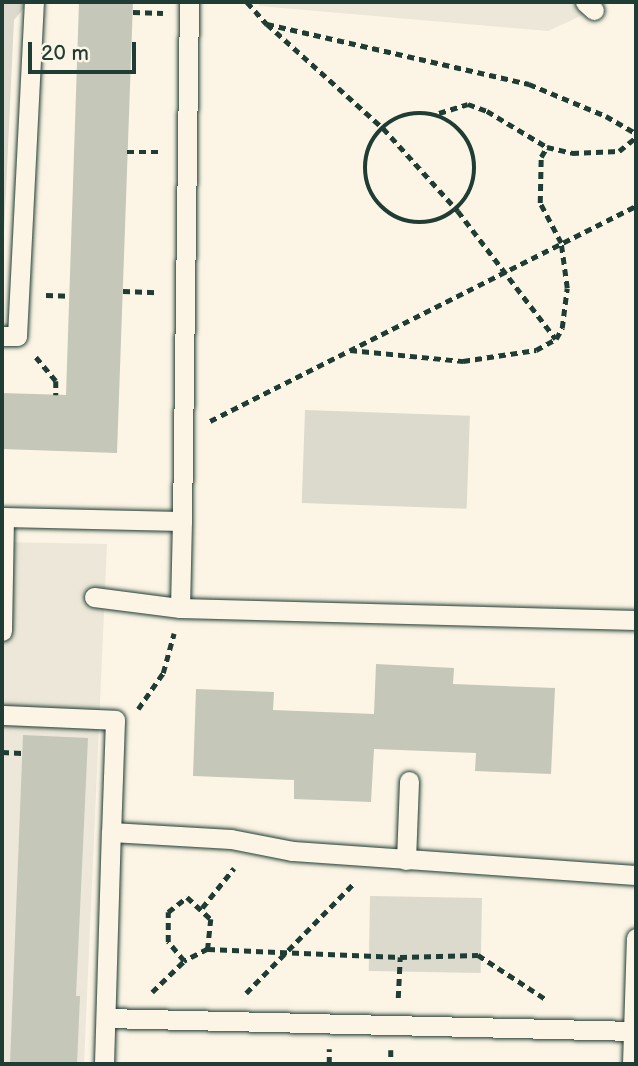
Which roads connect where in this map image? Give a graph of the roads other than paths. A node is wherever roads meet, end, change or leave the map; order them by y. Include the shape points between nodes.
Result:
1 (34, 2) edge
2 (189, 2) edge
3 (10, 336) edge
4 (3, 517) edge
5 (182, 521) junction
6 (94, 597) dead end
7 (180, 608) junction
8 (636, 620) edge
9 (2, 631) edge
10 (2, 715) edge
11 (409, 781) dead end
12 (111, 832) junction
13 (406, 860) junction
14 (636, 875) edge
15 (636, 938) edge
16 (106, 1018) junction
17 (632, 1031) junction
18 (104, 1064) edge
19 (632, 1064) edge

1 - 3 lane
2 - 5 lane
4 - 5 lane
4 - 9 lane
5 - 7 lane
6 - 7 lane
7 - 8 lane
10 - 12 lane via 115,720
11 - 13 lane
12 - 13 lane via 231,839 292,851
12 - 16 lane
13 - 14 lane
15 - 17 lane
16 - 17 lane
16 - 18 lane
17 - 19 lane

